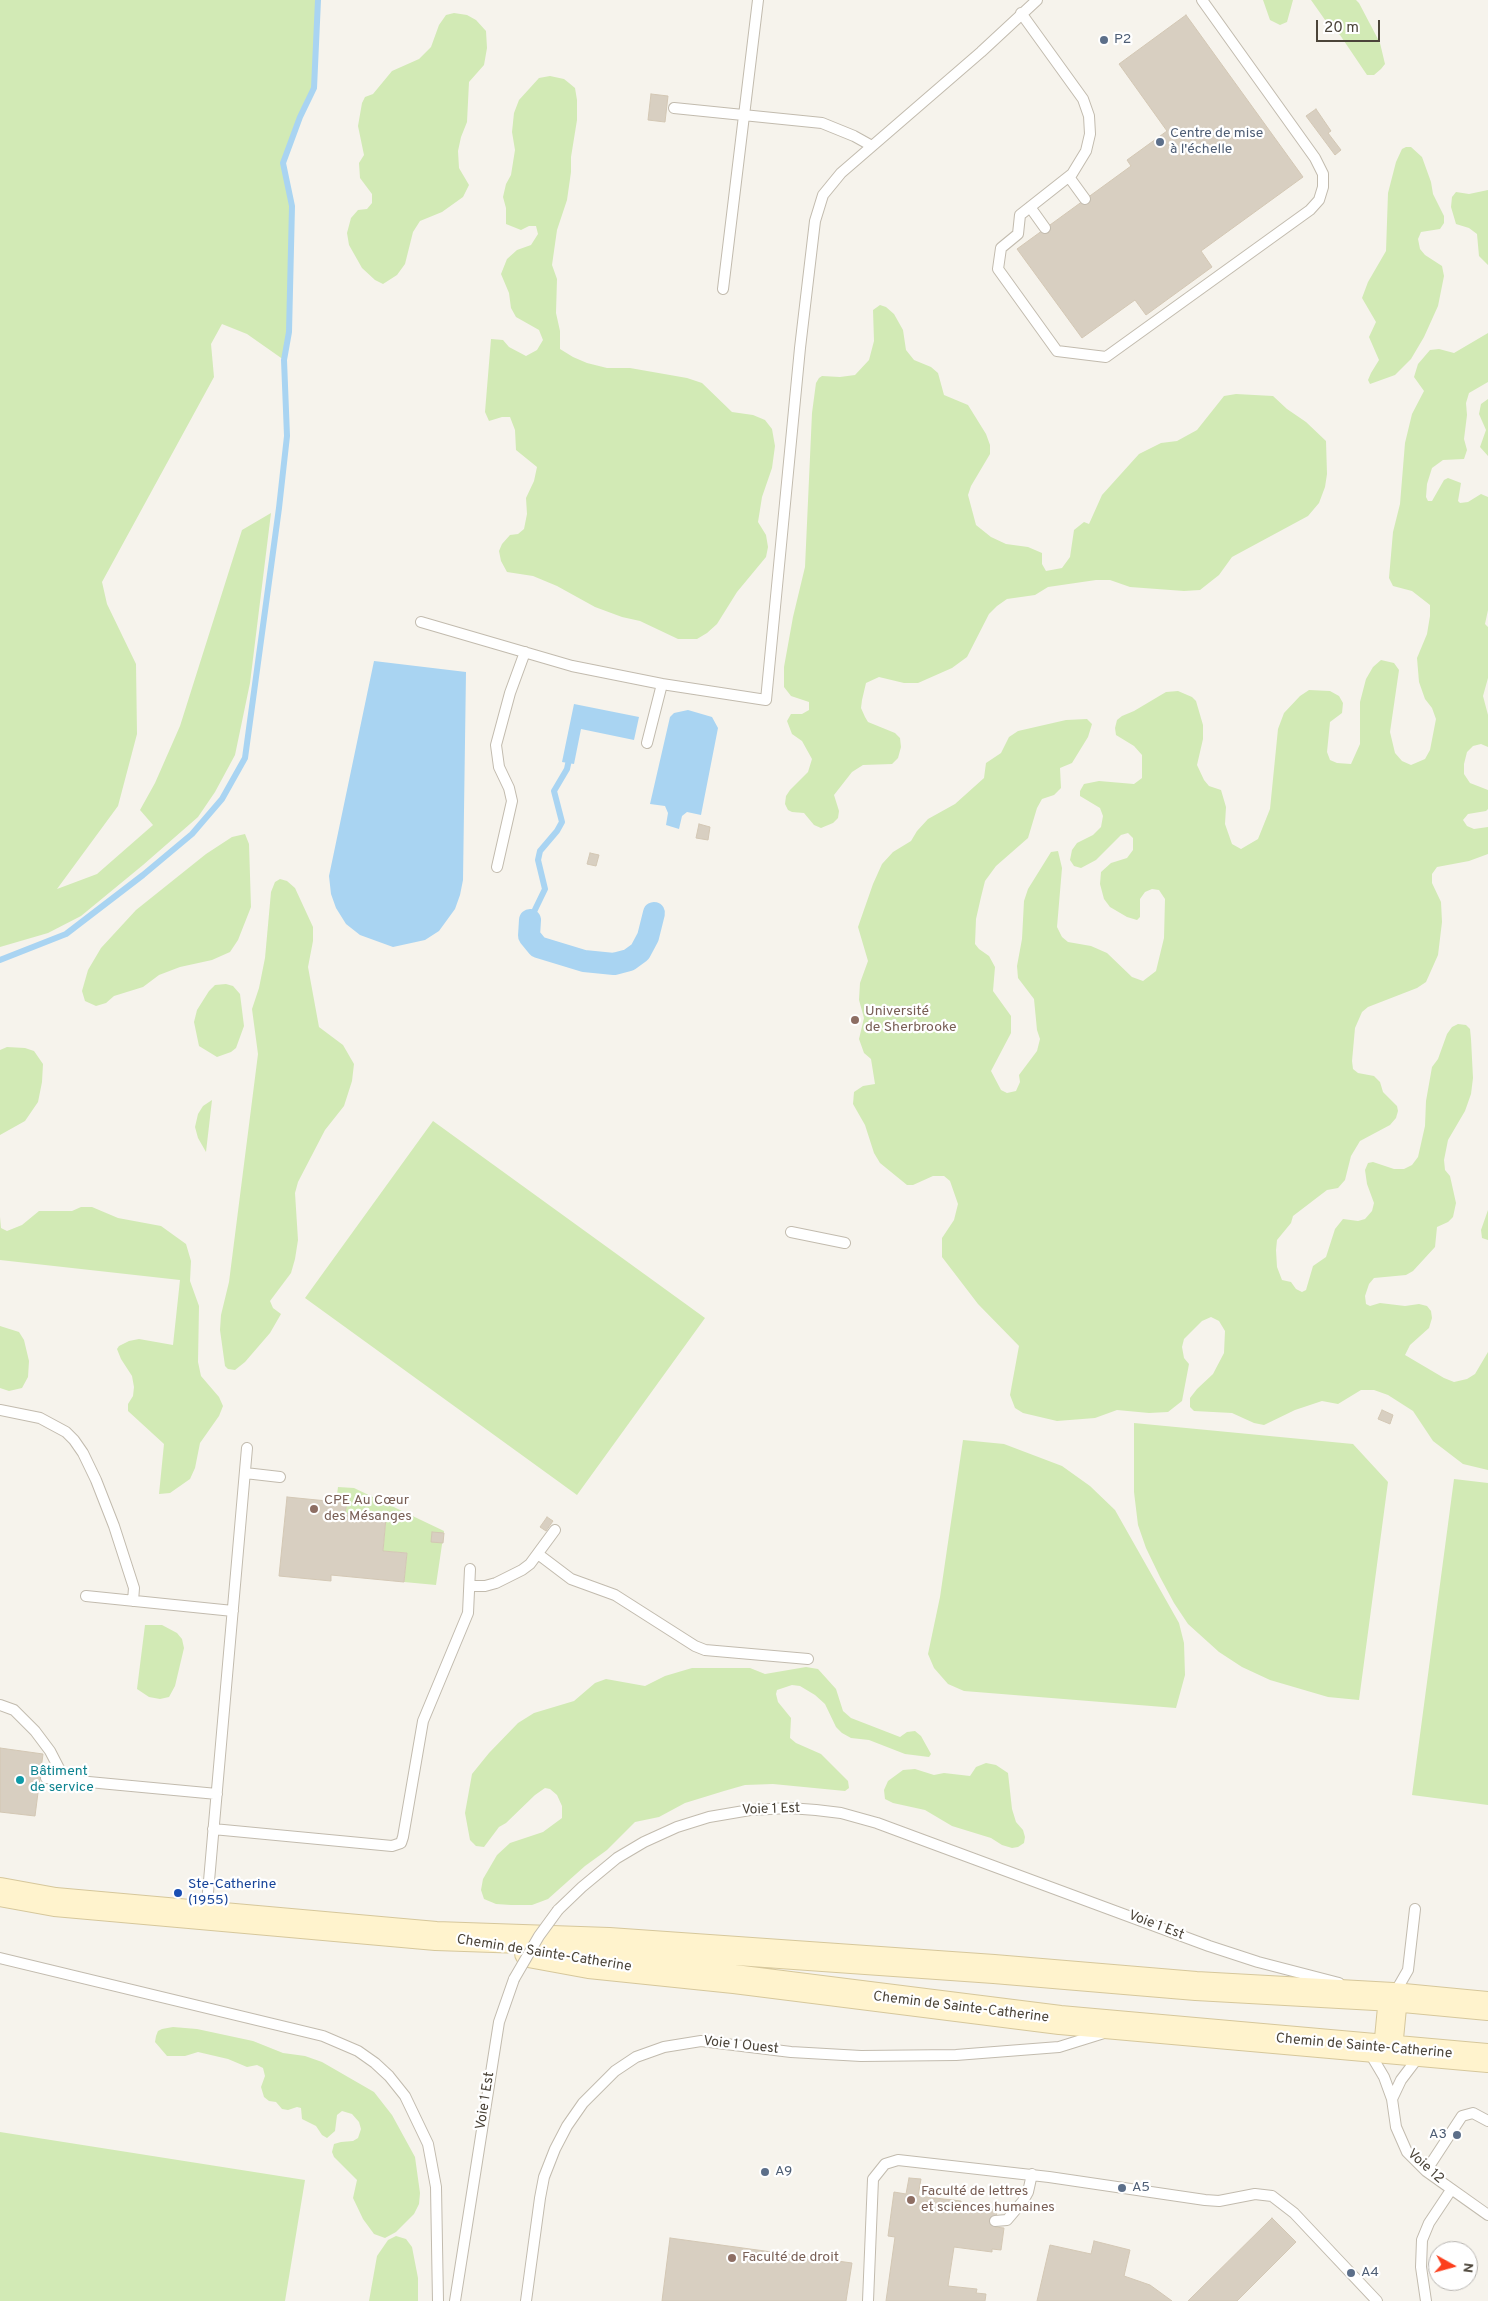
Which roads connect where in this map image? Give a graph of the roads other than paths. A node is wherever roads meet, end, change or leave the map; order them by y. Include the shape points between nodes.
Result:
1 (758, 0) edge
2 (1037, 0) edge
3 (1202, 0) edge
4 (1021, 13) junction
5 (674, 108) dead end
6 (745, 115) junction
7 (872, 146) junction
8 (1069, 177) junction
9 (1085, 199) dead end
10 (1030, 207) junction
11 (1045, 228) dead end
12 (724, 289) dead end
13 (421, 622) dead end
14 (525, 652) junction
15 (662, 684) junction
16 (646, 743) dead end
17 (497, 867) dead end
18 (791, 1232) dead end
19 (845, 1243) dead end
20 (0, 1410) edge
21 (247, 1448) dead end
22 (246, 1473) junction
23 (280, 1477) dead end
24 (555, 1530) dead end
25 (538, 1554) junction
26 (470, 1569) dead end
27 (470, 1586) junction
28 (86, 1596) dead end
29 (133, 1600) junction
30 (233, 1611) junction
31 (808, 1659) dead end
32 (0, 1705) edge
33 (46, 1778) dead end
34 (65, 1780) junction
35 (217, 1794) junction
36 (213, 1829) junction
37 (0, 1892) edge
38 (55, 1902) junction
39 (0, 1903) edge
40 (1415, 1909) dead end
41 (205, 1916) junction
42 (436, 1936) junction
43 (0, 1958) edge
44 (1393, 1997) junction
45 (1488, 2006) edge
46 (1124, 2027) junction
47 (1377, 2048) junction
48 (1422, 2052) junction
49 (1488, 2058) edge
50 (1392, 2099) junction
51 (1488, 2121) edge
52 (1426, 2171) junction
53 (1032, 2174) junction
54 (1451, 2190) junction
55 (1488, 2215) edge
56 (995, 2221) dead end
57 (438, 2301) edge
58 (455, 2301) edge
59 (526, 2301) edge
60 (868, 2301) edge
61 (1376, 2301) edge
62 (1426, 2301) edge

1 - 6 lane
2 - 4 lane
3 - 10 lane via 1320,168 1323,187 1315,205 1106,357 1057,351 998,269 1001,248 1018,234 1020,214
4 - 7 lane
4 - 8 lane via 1087,107 1089,143 1082,160
5 - 6 lane
6 - 7 lane via 822,123
6 - 12 lane
7 - 15 lane via 834,179 816,212 766,700
8 - 9 lane
8 - 10 lane
10 - 11 lane
13 - 14 lane
14 - 15 lane
14 - 17 lane via 496,745 497,760 512,801
15 - 16 lane
18 - 19 lane
20 - 29 lane via 54,1424 79,1447 114,1526 134,1588
21 - 22 lane
22 - 23 lane
22 - 30 lane
24 - 25 lane
25 - 27 lane via 514,1575 485,1586
25 - 31 lane via 571,1579 615,1595 705,1650
26 - 27 lane
27 - 36 lane via 466,1618 423,1721 400,1843 392,1846
28 - 29 lane
29 - 30 lane
30 - 35 lane
32 - 34 lane via 14,1710 35,1731
33 - 34 lane
34 - 35 lane
35 - 36 lane
36 - 41 lane
37 - 38 main road, Chemin de Sainte-Catherine
38 - 39 main road, Chemin de Sainte-Catherine
38 - 41 main road, Chemin de Sainte-Catherine
40 - 44 lane via 1408,1970
41 - 42 main road, Chemin de Sainte-Catherine
42 - 44 main road, Chemin de Sainte-Catherine via 609,1942 1196,1986
42 - 46 main road, Chemin de Sainte-Catherine via 589,1964
43 - 57 lane via 323,2036 371,2060 405,2096 428,2144 436,2188
44 - 45 main road, Chemin de Sainte-Catherine
44 - 47 main road
44 - 58 lane, Voie 1 Est, bridge via 1240,1956 892,1828 829,1811 750,1810 677,1827 617,1858 582,1887 558,1910 514,1979 500,2022
46 - 47 main road, Chemin de Sainte-Catherine
46 - 59 lane, Voie 1 Ouest via 1059,2047 983,2053 860,2056 701,2041 664,2047 636,2058 615,2071 583,2103 558,2142 540,2198
47 - 48 main road, Chemin de Sainte-Catherine
47 - 50 lane, Voie 12
48 - 49 main road, Chemin de Sainte-Catherine
48 - 50 lane via 1401,2080
50 - 52 lane, Voie 12 via 1402,2143
51 - 52 lane via 1473,2113 1462,2116
52 - 54 lane, Voie 12
53 - 56 lane via 1023,2201 1007,2220
53 - 60 lane via 906,2160 885,2164 873,2179
53 - 61 lane via 1205,2200 1219,2201 1255,2194 1272,2196 1294,2213
54 - 55 lane, Voie 12
54 - 62 lane via 1422,2240 1421,2267

